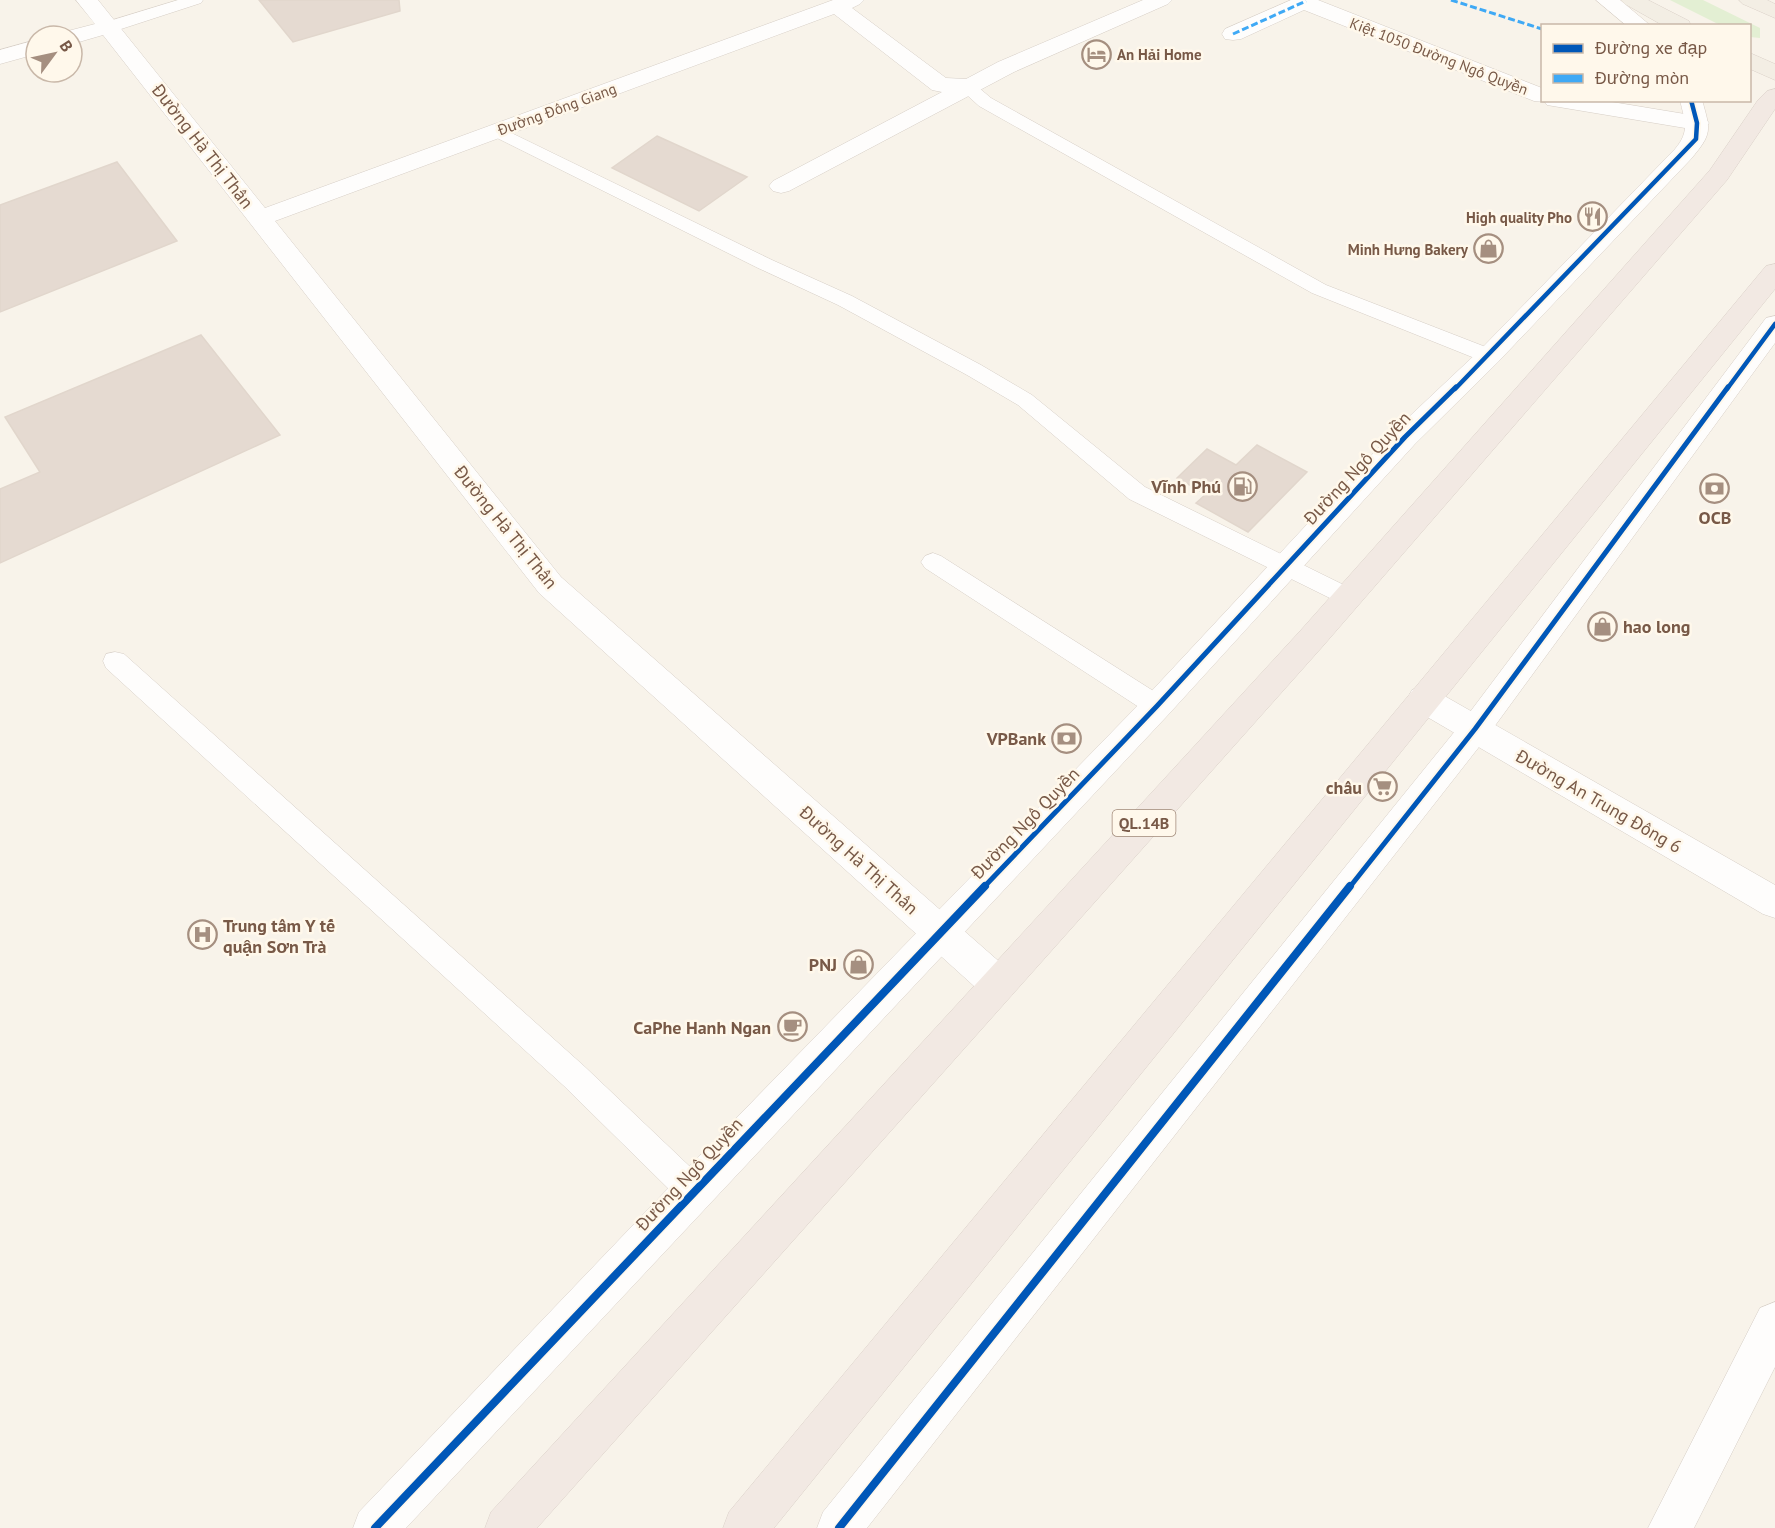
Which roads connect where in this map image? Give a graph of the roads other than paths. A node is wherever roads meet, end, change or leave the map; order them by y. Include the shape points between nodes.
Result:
1 (87, 0) edge
2 (195, 0) edge
3 (1161, 0) edge
4 (1607, 0) edge
5 (1632, 0) edge
6 (1305, 1) edge
7 (845, 3) edge
8 (1638, 24) edge
9 (1677, 24) edge
10 (109, 27) junction
11 (84, 34) edge
12 (1233, 34) dead end
13 (24, 50) edge
14 (0, 57) edge
15 (1751, 61) edge
16 (1775, 73) edge
17 (966, 86) junction
18 (1541, 96) edge
19 (1775, 96) edge
20 (1564, 102) edge
21 (1691, 102) edge
22 (497, 131) junction
23 (1696, 131) junction
24 (782, 186) dead end
25 (260, 218) junction
26 (1775, 273) edge
27 (1768, 333) edge
28 (1489, 356) junction
29 (933, 562) dead end
30 (1286, 565) junction
31 (1348, 597) junction
32 (115, 661) dead end
33 (1423, 699) junction
34 (1157, 706) junction
35 (1475, 729) junction
36 (1775, 903) edge
37 (941, 932) junction
38 (998, 984) junction
39 (693, 1191) junction
40 (1772, 1339) edge
41 (375, 1528) edge
42 (507, 1528) edge
43 (746, 1528) edge
44 (839, 1528) edge
45 (1670, 1528) edge

1 - 10 street, Đường Hà Thị Thân
2 - 10 lane
3 - 17 street
4 - 8 street
5 - 9 main road
6 - 12 street
6 - 18 street, Kiệt 1050 Đường Ngô Quyền
7 - 17 street via 940,85
7 - 22 street, Đường Đông Giang
10 - 11 street
10 - 25 street, Đường Hà Thị Thân
13 - 14 street
15 - 16 main road
17 - 24 street
17 - 28 lane via 995,108 1319,289
19 - 31 highway, QL.14B via 1719,175
20 - 23 street
21 - 23 street
22 - 25 street, Đường Đông Giang
22 - 30 lane via 765,264 801,278 976,372 1025,400 1137,493
23 - 28 street, Đường Ngô Quyền
25 - 37 street, Đường Hà Thị Thân via 550,585
26 - 33 highway
27 - 35 street
28 - 30 street, Đường Ngô Quyền via 1405,437
29 - 34 lane
30 - 31 lane
30 - 34 street, Đường Ngô Quyền
31 - 38 highway, QL.14B
32 - 39 lane via 574,1076
33 - 35 street, Đường An Trung Đông 6
33 - 43 highway
34 - 37 street, Đường Ngô Quyền
35 - 36 street, Đường An Trung Đông 6
35 - 44 street
37 - 38 street, Đường Hà Thị Thân
37 - 39 street, Đường Ngô Quyền
38 - 42 highway, QL.14B
39 - 41 street, Đường Ngô Quyền
40 - 45 street

